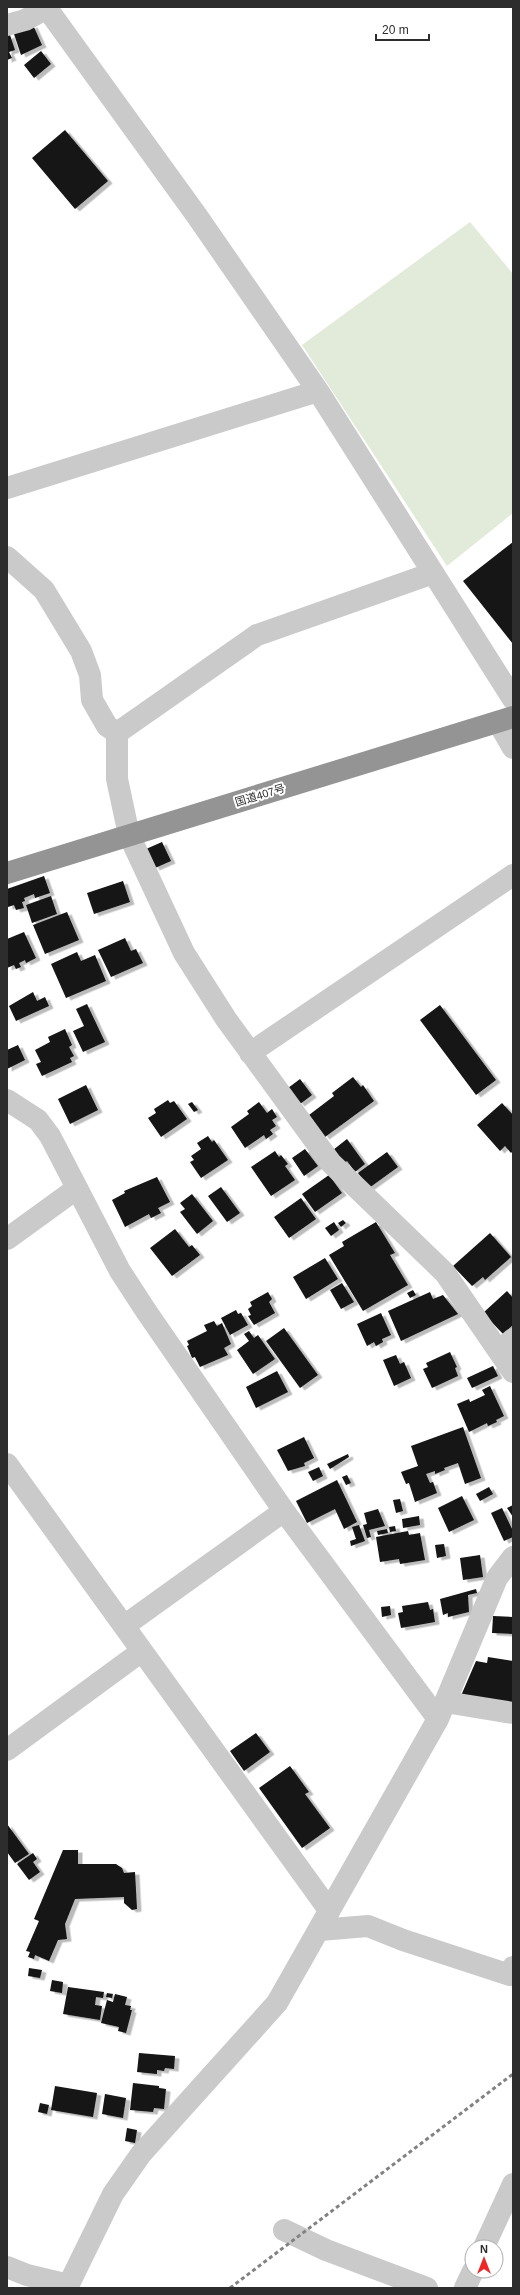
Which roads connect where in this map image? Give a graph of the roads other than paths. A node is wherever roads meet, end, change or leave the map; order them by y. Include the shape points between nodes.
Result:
1 (46, 7) edge
2 (7, 25) edge
3 (318, 392) junction
4 (7, 488) edge
5 (7, 557) edge
6 (433, 573) junction
7 (513, 699) edge
8 (506, 719) edge
9 (117, 733) junction
10 (513, 748) edge
11 (129, 835) junction
12 (7, 873) edge
13 (513, 875) edge
14 (250, 1054) junction
15 (7, 1100) edge
16 (76, 1189) junction
17 (7, 1239) edge
18 (506, 1345) edge
19 (513, 1372) edge
20 (7, 1464) edge
21 (284, 1511) junction
22 (513, 1557) edge
23 (124, 1626) junction
24 (142, 1651) junction
25 (442, 1711) junction
26 (513, 1713) edge
27 (7, 1750) edge
28 (329, 1910) junction
29 (320, 1930) junction
30 (513, 1967) edge
31 (513, 2184) edge
32 (284, 2230) dead end
33 (488, 2239) edge
34 (7, 2267) edge
35 (68, 2286) edge
36 (427, 2288) edge

1 - 2 street via 25,20
1 - 3 street via 197,216
3 - 4 street
3 - 6 street
5 - 9 street via 44,590 81,651 90,675 92,700 107,726
6 - 7 street
6 - 9 street via 257,635
8 - 10 street
8 - 11 highway, 国道407号
9 - 11 street via 117,779
11 - 12 highway, 国道407号
11 - 14 street via 184,954
13 - 14 street
14 - 18 street via 331,1163 445,1273
15 - 16 street via 38,1120 50,1136
16 - 17 street
16 - 21 street via 120,1271
18 - 19 street
20 - 23 street
21 - 23 street
21 - 25 street
22 - 25 street via 497,1578
23 - 24 street
24 - 27 street
24 - 28 street
25 - 26 street
25 - 28 street
28 - 29 street
29 - 30 street via 368,1926 510,1975
29 - 35 street via 277,2003 141,2154 124,2177 113,2194
31 - 33 street
32 - 36 street via 326,2250
34 - 35 street

